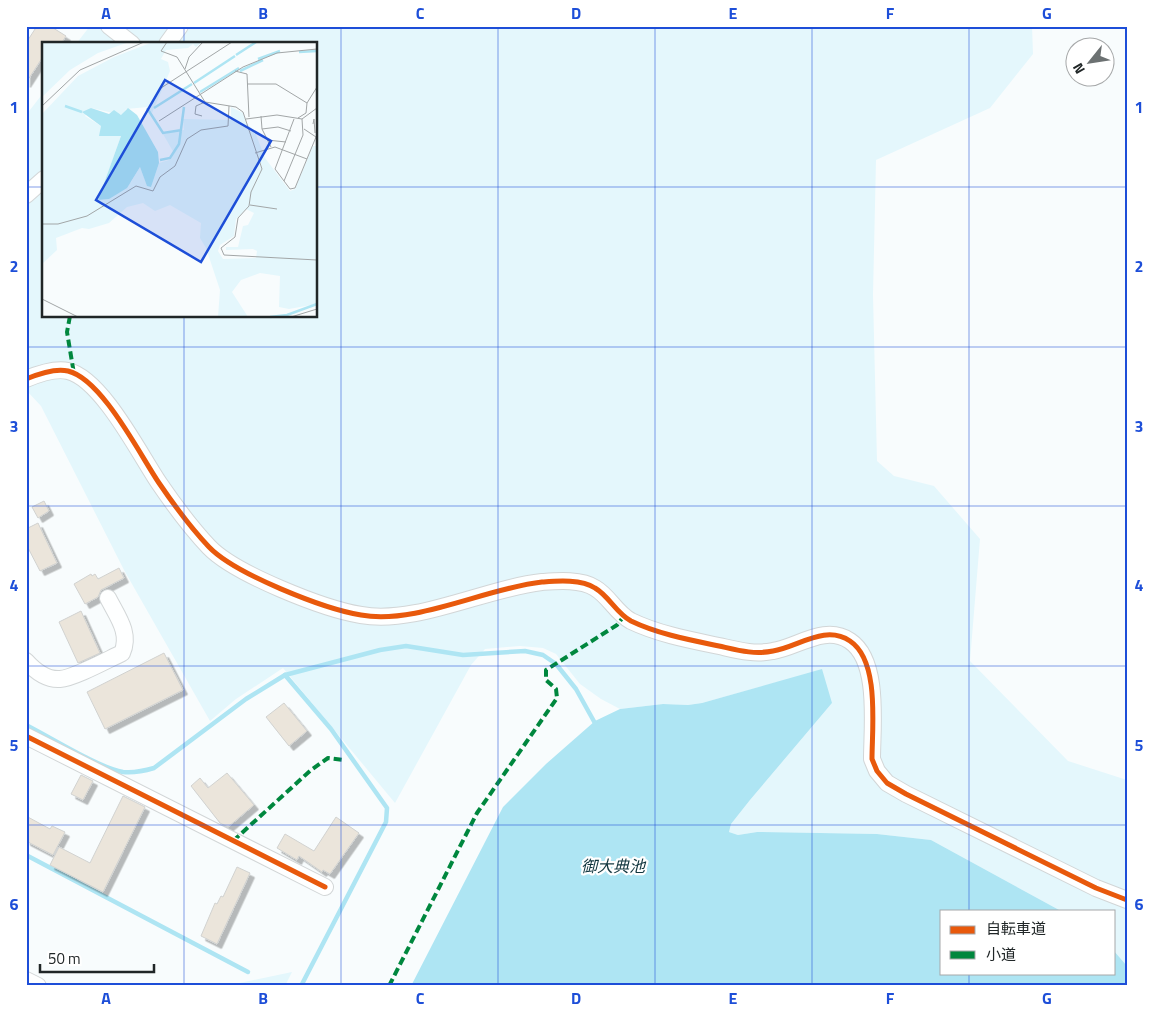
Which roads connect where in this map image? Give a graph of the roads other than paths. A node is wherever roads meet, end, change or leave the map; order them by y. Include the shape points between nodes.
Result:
1 (109, 26) edge
2 (180, 26) edge
3 (129, 42) edge
4 (168, 42) edge
5 (42, 181) edge
6 (26, 195) edge
7 (26, 378) edge
8 (108, 598) dead end
9 (26, 661) edge
10 (26, 736) edge
11 (325, 888) dead end
12 (1127, 900) edge
13 (26, 980) edge
14 (38, 986) edge

1 - 3 street
2 - 4 street
5 - 6 street
7 - 12 street via 67,370 83,378 98,391 160,485 224,560 286,591 334,609 364,616 398,615 503,589 542,582 578,582 596,588 629,620 671,635 718,646 758,653 774,651 823,634 834,634 851,641 871,677 872,759 887,783 1017,850
8 - 9 street via 125,633 126,644 122,653 60,679 47,677
10 - 11 street
13 - 14 street

